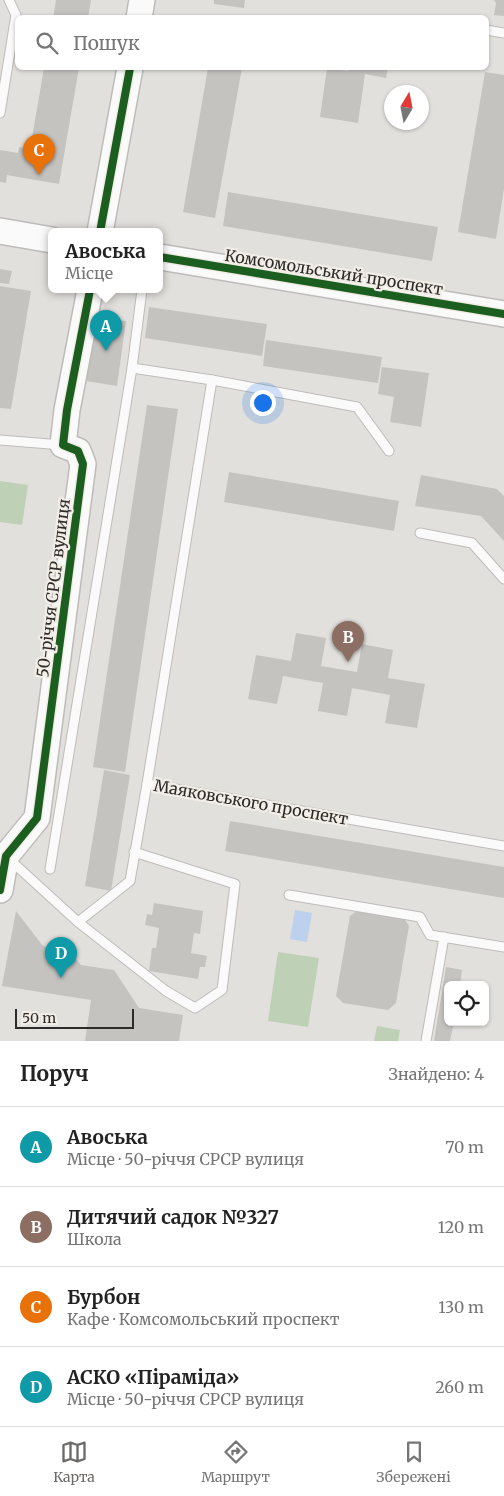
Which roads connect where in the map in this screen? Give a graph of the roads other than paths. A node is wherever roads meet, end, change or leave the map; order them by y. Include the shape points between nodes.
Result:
1 (9, 0) edge
2 (142, 0) edge
3 (16, 15) edge
4 (140, 15) edge
5 (15, 21) edge
6 (489, 30) edge
7 (504, 33) edge
8 (130, 70) edge
9 (0, 113) edge
10 (101, 228) edge
11 (0, 231) edge
12 (48, 239) edge
13 (163, 257) edge
14 (89, 293) edge
15 (142, 293) edge
16 (504, 314) edge
17 (132, 368) junction
18 (212, 380) junction
19 (0, 440) edge
20 (63, 445) junction
21 (389, 451) dead end
22 (420, 533) dead end
23 (504, 579) edge
24 (147, 784) junction
25 (504, 846) edge
26 (134, 852) junction
27 (3, 853) edge
28 (50, 869) dead end
29 (0, 890) edge
30 (289, 895) dead end
31 (78, 922) junction
32 (444, 937) junction
33 (504, 947) edge
34 (426, 1041) edge

1 - 3 lane
2 - 4 street
5 - 9 lane
6 - 7 lane
8 - 10 street
11 - 12 street
13 - 16 street, Комсомольський проспект
14 - 20 street
15 - 17 lane
17 - 18 lane
17 - 28 lane
18 - 21 lane via 357,407
18 - 24 lane
19 - 20 lane
20 - 27 street, 50-річчя СРСР вулиця via 78,451 83,464 37,818
22 - 23 lane via 472,543
24 - 25 lane, Маяковського проспект
24 - 26 lane, Маяковського проспект
26 - 31 lane, Маяковського проспект via 130,880
26 - 31 lane via 235,884 222,990 195,1008 166,991
27 - 29 street, 50-річчя СРСР вулиця
27 - 31 lane
30 - 32 lane via 420,917 430,934
32 - 33 lane
32 - 34 lane

